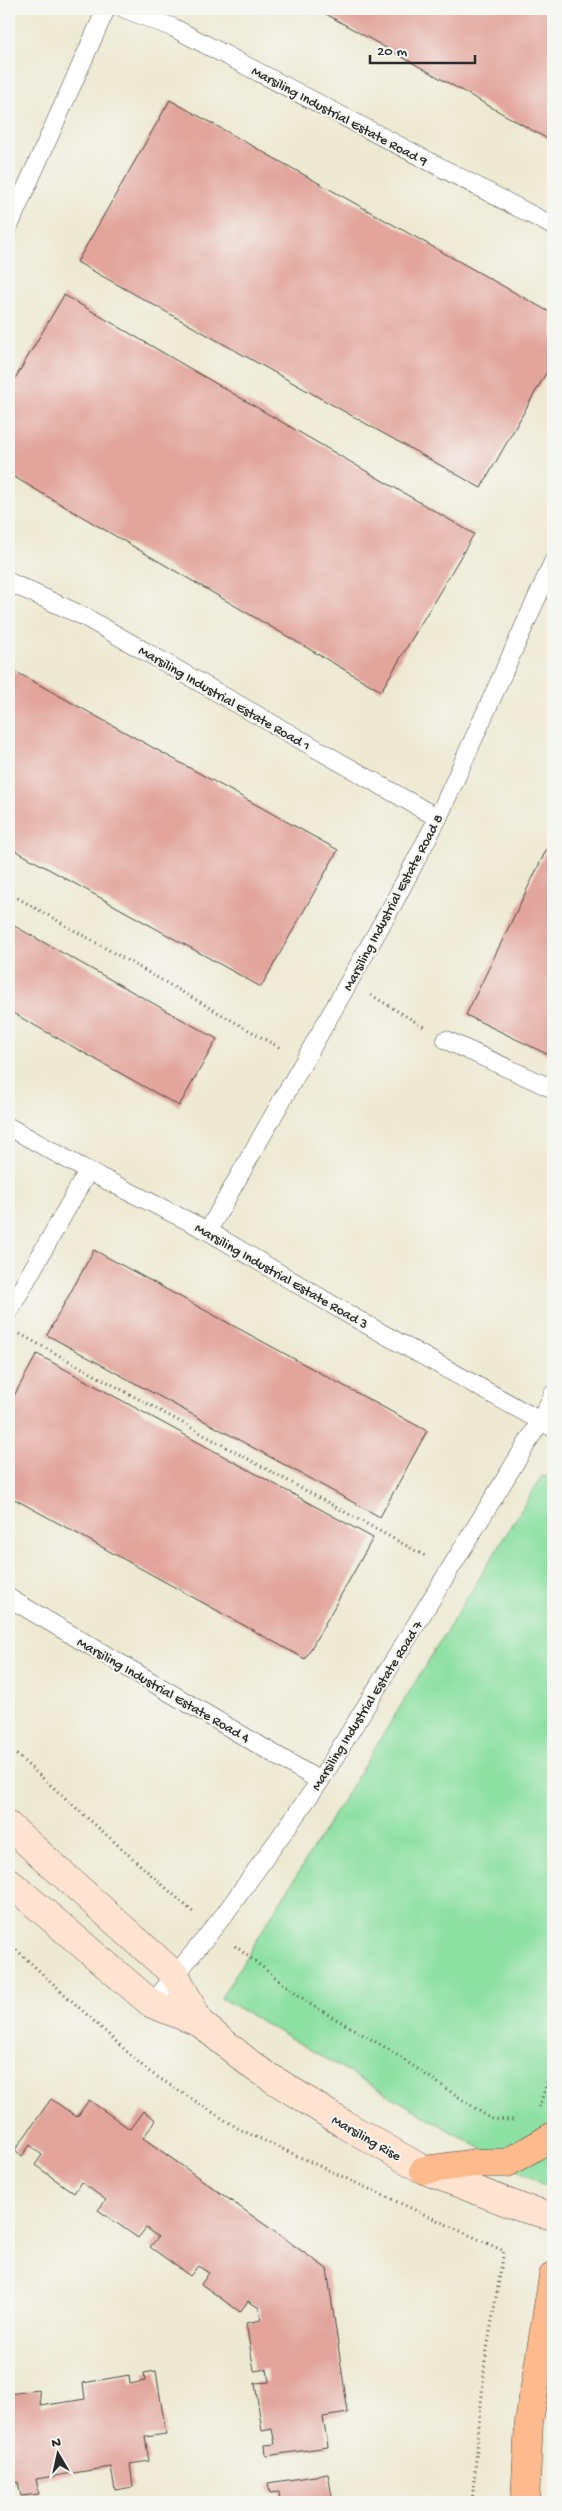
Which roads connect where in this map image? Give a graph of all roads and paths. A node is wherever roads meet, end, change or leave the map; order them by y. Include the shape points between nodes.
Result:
1 (106, 9) edge
2 (125, 9) edge
3 (9, 226) edge
4 (553, 226) edge
5 (553, 562) edge
6 (9, 582) edge
7 (438, 818) junction
8 (9, 893) edge
9 (349, 982) junction
10 (446, 1040) joint
11 (304, 1062) junction
12 (553, 1089) edge
13 (9, 1127) edge
14 (88, 1171) junction
15 (208, 1231) junction
16 (9, 1310) edge
17 (17, 1332) dead end
18 (553, 1394) edge
19 (547, 1425) edge
20 (450, 1569) junction
21 (9, 1598) edge
22 (9, 1748) edge
23 (320, 1781) junction
24 (9, 1826) edge
25 (9, 1882) edge
26 (213, 1929) junction
27 (9, 1943) edge
28 (176, 1976) junction
29 (152, 2004) junction
30 (200, 2023) junction
31 (553, 2066) edge
32 (537, 2112) dead end
33 (516, 2120) dead end
34 (553, 2136) edge
35 (424, 2170) junction
36 (553, 2216) edge
37 (553, 2276) edge
38 (472, 2502) edge
39 (525, 2502) edge

1 - 3 lane
2 - 4 lane, Marsiling Industrial Estate Road 9 via 174,28
5 - 7 lane, Marsiling Industrial Estate Road 8
6 - 7 lane, Marsiling Industrial Estate Road 1 via 83,616
7 - 9 lane, Marsiling Industrial Estate Road 8
8 - 11 path
9 - 10 path
9 - 11 lane, Marsiling Industrial Estate Road 8
10 - 12 lane
11 - 15 lane, Marsiling Industrial Estate Road 8
13 - 14 lane, Marsiling Industrial Estate Road 3
14 - 15 lane, Marsiling Industrial Estate Road 3
14 - 16 lane
15 - 19 lane, Marsiling Industrial Estate Road 3 via 353,1317
17 - 20 path
18 - 19 lane, Marsiling Industrial Estate Road 7
19 - 20 lane, Marsiling Industrial Estate Road 7
20 - 23 lane, Marsiling Industrial Estate Road 7
21 - 23 lane, Marsiling Industrial Estate Road 4
22 - 26 path
23 - 26 lane, Marsiling Industrial Estate Road 7
24 - 28 street, Marsiling Rise
25 - 29 street, Marsiling Rise
26 - 28 lane, Marsiling Industrial Estate Road 7
26 - 33 path via 310,2004 388,2049 490,2119
27 - 38 path via 148,2071 230,2123 504,2251 485,2361
28 - 29 lane, Marsiling Industrial Estate Road 7
28 - 30 street, Marsiling Rise
29 - 30 street, Marsiling Rise
30 - 35 street, Marsiling Rise via 254,2067
31 - 32 path
34 - 35 main road via 507,2163 475,2163
35 - 36 street, Marsiling Rise via 522,2208
37 - 39 main road via 529,2422

